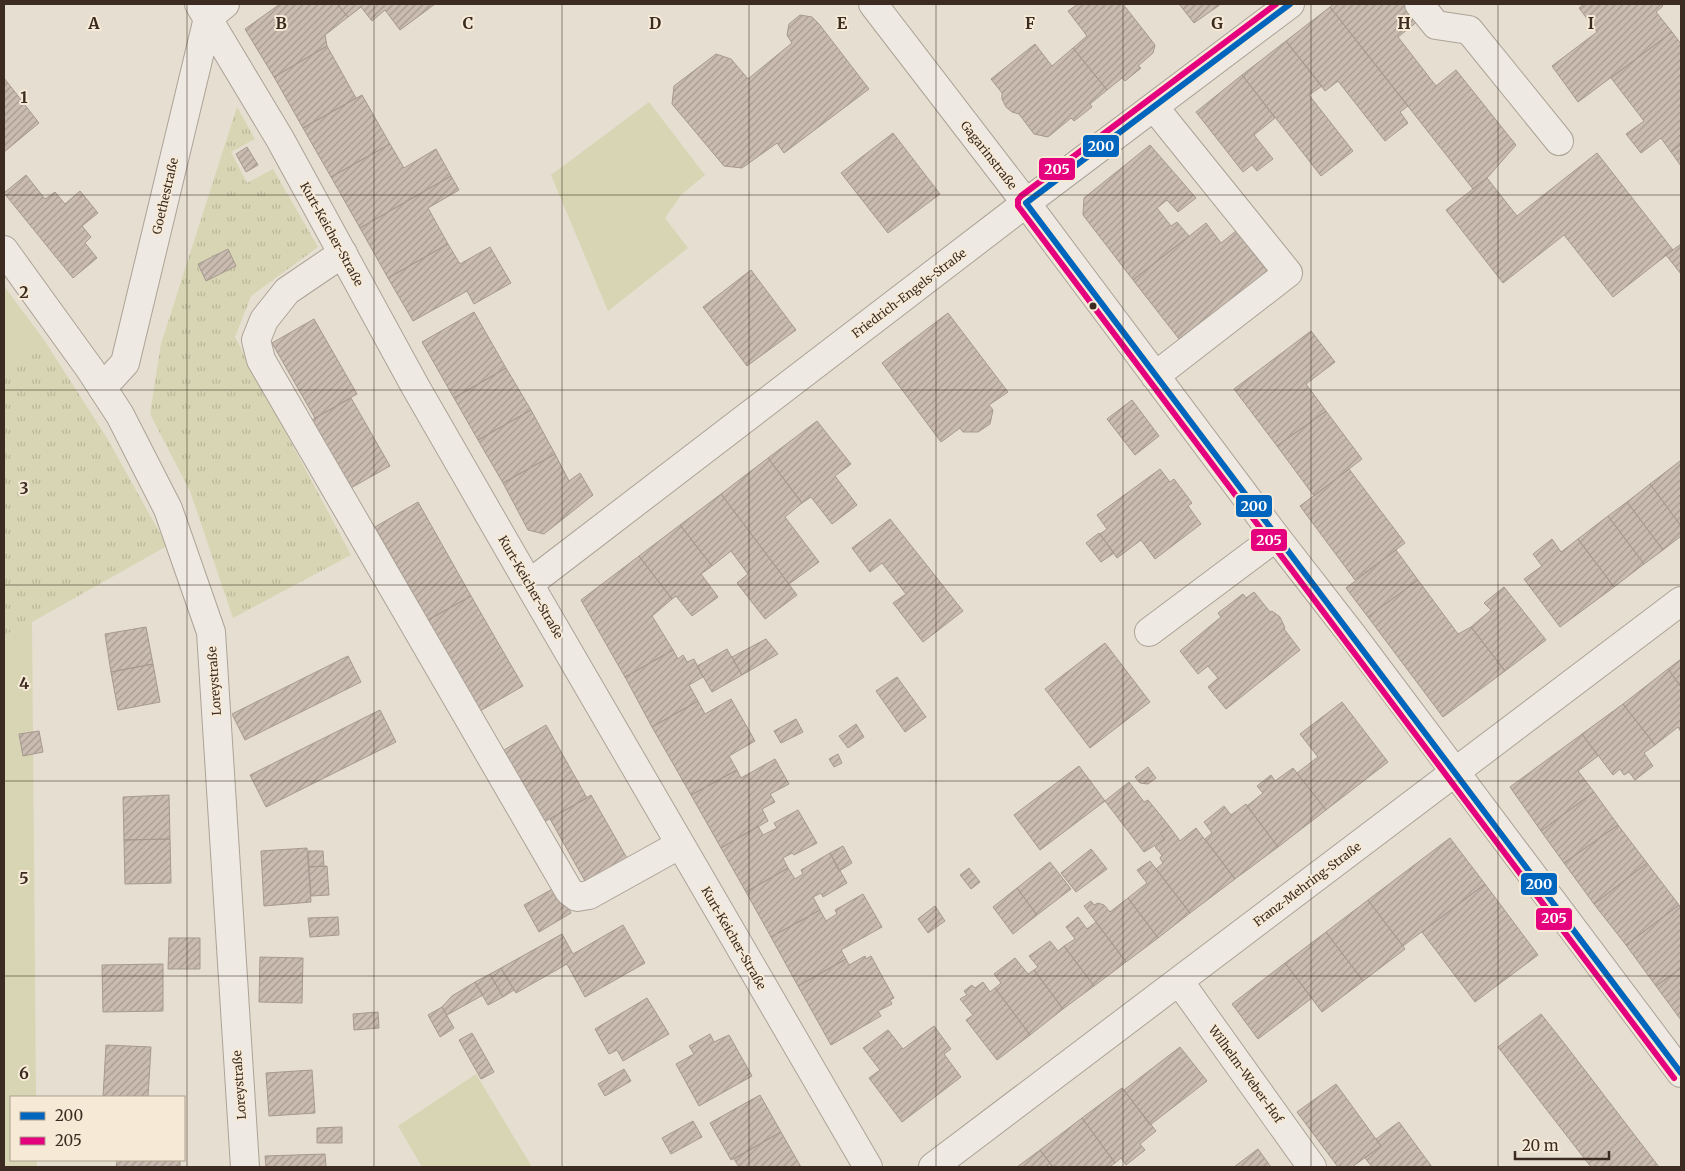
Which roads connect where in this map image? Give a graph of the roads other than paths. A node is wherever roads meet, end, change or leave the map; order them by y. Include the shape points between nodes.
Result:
1 (873, 4) edge
2 (1290, 4) edge
3 (1419, 4) edge
4 (211, 9) edge
5 (1154, 107) junction
6 (1558, 141) dead end
7 (1026, 203) junction
8 (4, 250) edge
9 (343, 253) junction
10 (1155, 376) junction
11 (102, 388) junction
12 (1276, 537) junction
13 (529, 584) junction
14 (1681, 601) edge
15 (1149, 632) dead end
16 (1454, 772) junction
17 (679, 845) junction
18 (1179, 981) junction
19 (1681, 1073) edge
20 (245, 1167) edge
21 (868, 1167) edge
22 (933, 1167) edge
23 (1312, 1167) edge

1 - 7 street, Gagarinstraße
2 - 5 street, Friedrich-Engels-Straße
3 - 6 street via 1436,25 1469,30
4 - 9 street, Kurt-Keicher-Straße
4 - 11 street, Goethestraße via 125,363
5 - 7 street, Friedrich-Engels-Straße
5 - 10 street via 1288,273
7 - 10 street, Gagarinstraße
7 - 13 street, Friedrich-Engels-Straße
8 - 11 street, Loreystraße
9 - 13 street, Kurt-Keicher-Straße
9 - 17 street via 287,291 264,320 256,340 261,360 569,891 577,897 588,895
10 - 12 street, Gagarinstraße
11 - 20 street, Loreystraße via 168,509 210,632
12 - 15 street
12 - 16 street, Gagarinstraße
13 - 17 street, Kurt-Keicher-Straße
14 - 16 street, Franz-Mehring-Straße
16 - 18 street, Franz-Mehring-Straße
16 - 19 street, Gagarinstraße
17 - 21 street, Kurt-Keicher-Straße
18 - 22 street, Franz-Mehring-Straße
18 - 23 street, Wilhelm-Weber-Hof

